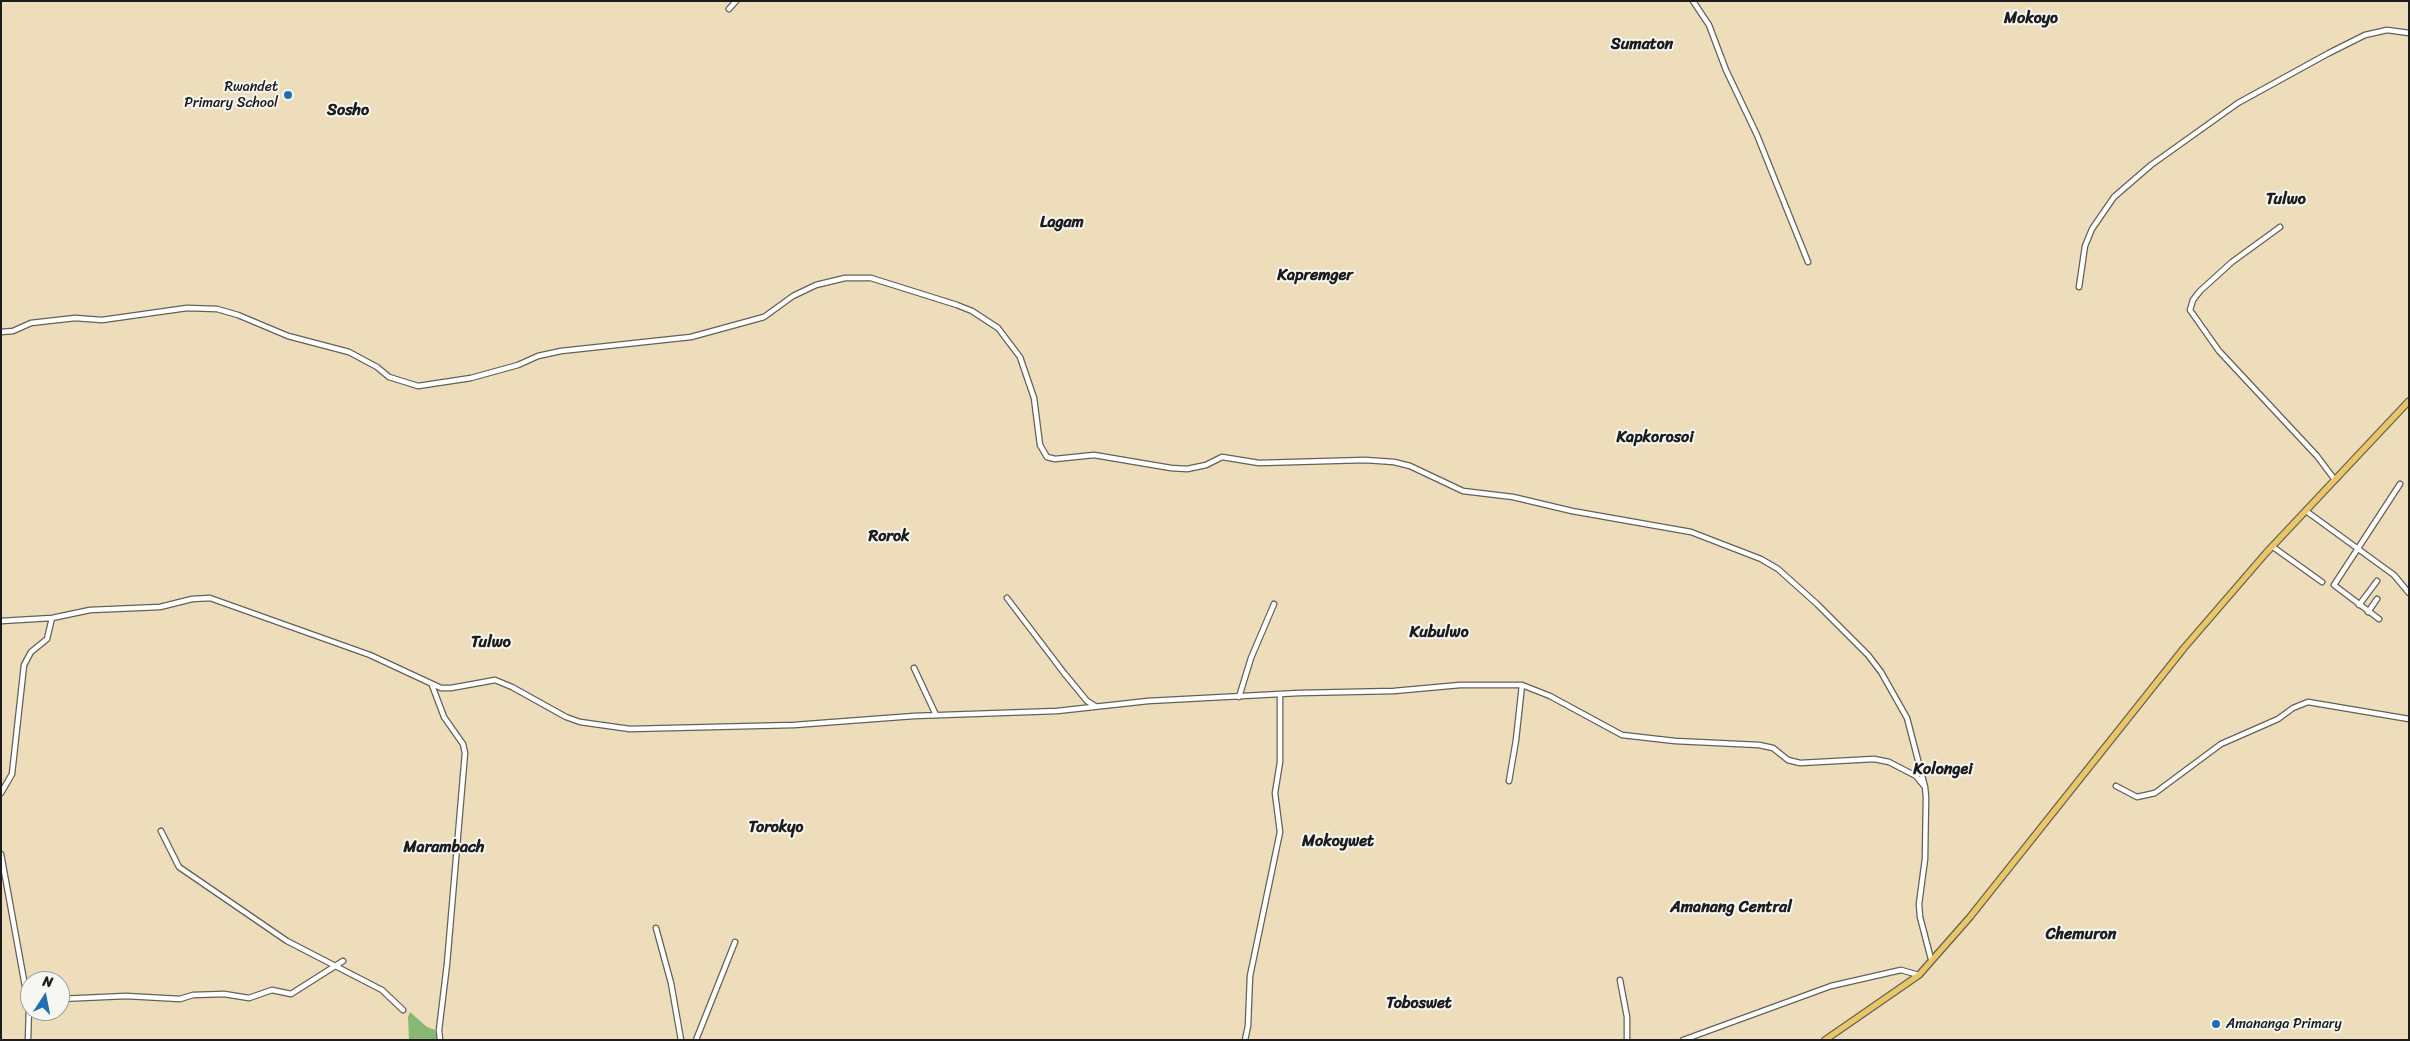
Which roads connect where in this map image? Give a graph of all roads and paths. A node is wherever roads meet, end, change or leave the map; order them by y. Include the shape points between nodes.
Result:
1 (736, 1) edge
2 (1693, 1) edge
3 (728, 9) dead end
4 (2409, 33) edge
5 (2280, 227) dead end
6 (1808, 262) dead end
7 (2079, 287) dead end
8 (1, 332) edge
9 (2409, 401) edge
10 (2335, 480) junction
11 (2400, 484) dead end
12 (2306, 511) junction
13 (2273, 546) junction
14 (2358, 548) junction
15 (2376, 581) dead end
16 (2322, 582) dead end
17 (2409, 593) edge
18 (1007, 598) dead end
19 (2377, 599) dead end
20 (1274, 604) dead end
21 (2360, 605) junction
22 (2368, 612) junction
23 (52, 618) junction
24 (2379, 619) dead end
25 (1, 621) edge
26 (914, 668) dead end
27 (432, 684) junction
28 (1522, 685) junction
29 (1280, 694) junction
30 (1239, 697) junction
31 (1094, 706) junction
32 (936, 715) junction
33 (2409, 719) edge
34 (1509, 781) dead end
35 (2116, 786) dead end
36 (1925, 787) junction
37 (1, 793) edge
38 (161, 831) dead end
39 (1, 854) edge
40 (656, 928) dead end
41 (735, 942) dead end
42 (1931, 959) junction
43 (343, 961) dead end
44 (335, 964) junction
45 (24, 971) edge
46 (1919, 975) junction
47 (1620, 980) dead end
48 (70, 999) edge
49 (403, 1010) dead end
50 (28, 1021) edge
51 (441, 1039) edge
52 (28, 1040) edge
53 (681, 1040) edge
54 (696, 1040) edge
55 (1245, 1040) edge
56 (1627, 1040) edge
57 (1683, 1040) edge
58 (1825, 1040) edge

1 - 3 street
2 - 6 street via 1708,26 1757,135
4 - 7 street via 2387,30 2365,35 2238,103 2151,165 2114,197 2092,228 2085,246
5 - 10 street via 2232,262 2200,291 2190,310 2224,357
8 - 36 street via 31,323 75,318 102,320 187,308 217,309 288,336 349,352 377,367 389,378 418,386 472,378 561,351 690,337 764,317 793,296 816,285 844,278 871,278 972,311 998,328 1020,357 1034,398 1040,445 1047,456 1055,459 1094,455 1187,469 1222,456 1259,464 1357,460 1394,462 1410,466 1463,491 1513,497 1691,532 1762,559 1817,604 1877,666 1907,718
9 - 10 main road
10 - 12 main road
11 - 14 street
12 - 13 main road
12 - 14 street
13 - 16 street
13 - 42 main road via 2135,708 1970,917
14 - 17 street via 2394,575
14 - 21 street via 2334,586
15 - 21 street
18 - 31 street via 1064,673
19 - 22 street
20 - 30 street via 1251,658
21 - 22 street
22 - 24 street
23 - 25 street
23 - 27 street via 74,612 160,607 210,598 399,666
23 - 37 street via 47,639 31,652 24,665 12,774
26 - 32 street
27 - 32 street via 450,688 494,680 566,717 618,728 794,725
27 - 51 street via 444,717 465,753
28 - 29 street via 1460,684 1394,691
28 - 34 street
28 - 36 street via 1550,696 1622,735 1759,745 1800,763 1874,759 1904,768
29 - 30 street
29 - 55 street via 1280,762 1275,793 1280,832 1250,976
30 - 31 street
31 - 32 street via 1057,711
33 - 35 street via 2308,702 2221,744 2155,792 2137,796
36 - 42 street via 1927,832 1920,917
38 - 44 street via 180,868 287,941
39 - 45 street
40 - 53 street via 671,983
41 - 54 street
42 - 46 main road
43 - 44 street
44 - 48 street via 291,994 272,990 249,998 224,994 193,995 180,999 126,996
44 - 49 street via 382,990
46 - 57 street via 1901,970 1840,983
46 - 58 main road
47 - 56 street via 1627,1018
50 - 52 street

